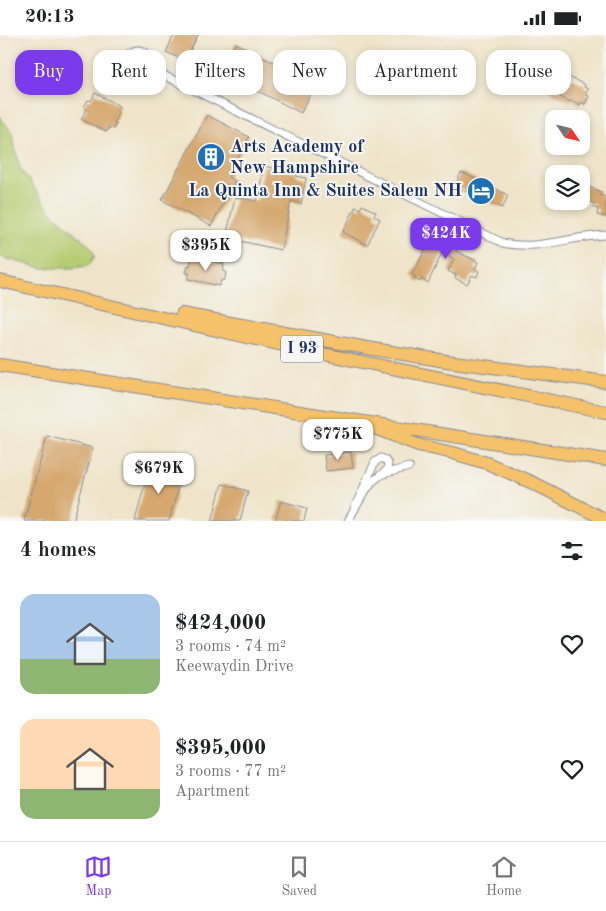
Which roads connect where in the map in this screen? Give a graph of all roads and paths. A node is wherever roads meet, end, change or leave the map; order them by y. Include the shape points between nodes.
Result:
1 (166, 76) edge
2 (606, 235) edge
3 (0, 281) edge
4 (44, 291) junction
5 (0, 365) edge
6 (532, 372) junction
7 (606, 376) edge
8 (606, 382) edge
9 (606, 412) edge
10 (355, 420) junction
11 (606, 459) edge
12 (385, 460) junction
13 (383, 474) junction
14 (354, 509) junction
15 (606, 520) edge
16 (348, 521) edge

1 - 2 street via 498,241 534,246
3 - 4 highway, I 93
4 - 6 highway via 373,349
4 - 9 highway, I 93 via 310,351
5 - 10 highway
6 - 7 highway
6 - 8 highway
10 - 11 highway
10 - 15 highway via 418,445 487,463
12 - 13 street via 388,468
12 - 13 street via 409,467
12 - 14 street via 381,458 375,462
13 - 14 street via 370,485
14 - 16 street

